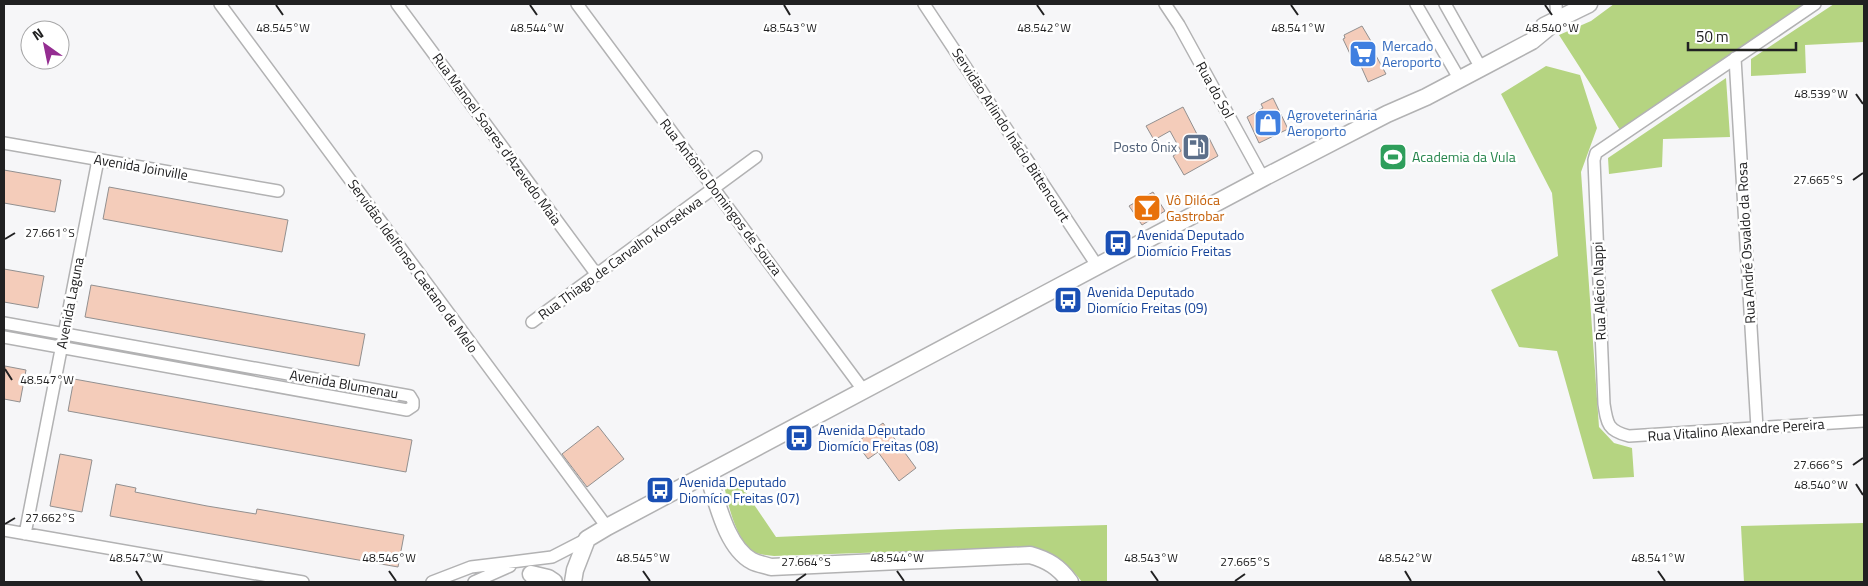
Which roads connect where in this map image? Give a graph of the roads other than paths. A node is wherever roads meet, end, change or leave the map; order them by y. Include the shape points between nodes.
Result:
1 (220, 4) edge
2 (397, 4) edge
3 (577, 4) edge
4 (924, 4) edge
5 (1165, 4) edge
6 (1416, 4) edge
7 (1445, 4) edge
8 (1556, 4) edge
9 (1590, 4) edge
10 (1815, 4) edge
11 (1556, 21) junction
12 (1735, 58) junction
13 (1478, 64) junction
14 (1457, 75) junction
15 (4, 143) edge
16 (756, 157) dead end
17 (98, 160) junction
18 (1263, 178) junction
19 (714, 188) junction
20 (278, 191) dead end
21 (1098, 267) junction
22 (597, 275) junction
23 (532, 322) dead end
24 (4, 323) edge
25 (64, 333) junction
26 (4, 337) edge
27 (61, 348) junction
28 (864, 391) junction
29 (1864, 421) edge
30 (1610, 428) joint
31 (1757, 428) junction
32 (708, 475) junction
33 (607, 527) junction
34 (4, 530) edge
35 (25, 534) junction
36 (587, 539) junction
37 (520, 561) junction
38 (531, 574) dead end
39 (298, 582) edge
40 (303, 582) edge
41 (432, 582) edge
42 (474, 582) edge
43 (554, 582) edge
44 (573, 582) edge
45 (1070, 582) edge

1 - 33 street, Servidão Idelfonso Caetano de Melo
2 - 22 street, Rua Manoel Soares d'Azevedo Maia
3 - 19 street, Rua Antônio Domingos de Souza
4 - 21 street, Servidão Arlindo Inácio Bittencourt
5 - 18 street, Rua do Sol
6 - 14 street
7 - 13 street
8 - 11 street
9 - 11 street
10 - 12 street
11 - 13 street via 1524,33
12 - 30 street, Rua Alécio Nappi via 1596,153 1604,404
12 - 31 street, Rua André Osvaldo da Rosa
13 - 14 street
14 - 18 street via 1421,88 1387,114
15 - 17 street, Avenida Joinville
16 - 19 street, Rua Thiago de Carvalho Korsekwa
17 - 20 street, Avenida Joinville
17 - 25 street, Avenida Laguna
18 - 21 street
19 - 22 street, Rua Thiago de Carvalho Korsekwa
19 - 28 street, Rua Antônio Domingos de Souza
21 - 28 street
22 - 23 street, Rua Thiago de Carvalho Korsekwa
24 - 25 street, Avenida Blumenau
25 - 27 street, Avenida Laguna
25 - 27 street, Avenida Blumenau via 410,396 413,406 407,410
26 - 27 street, Avenida Blumenau
27 - 35 street, Avenida Laguna
28 - 32 street
29 - 31 street, Rua Vitalino Alexandre Pereira
30 - 31 street, Rua Vitalino Alexandre Pereira via 1623,435 1644,436
32 - 33 street
32 - 45 street via 729,534 739,551 753,562 771,567 1030,555 1054,565
33 - 36 street
34 - 35 street
35 - 39 street
36 - 37 street via 552,557
36 - 44 street
37 - 41 street via 471,567
37 - 42 street
38 - 43 street
39 - 40 street

